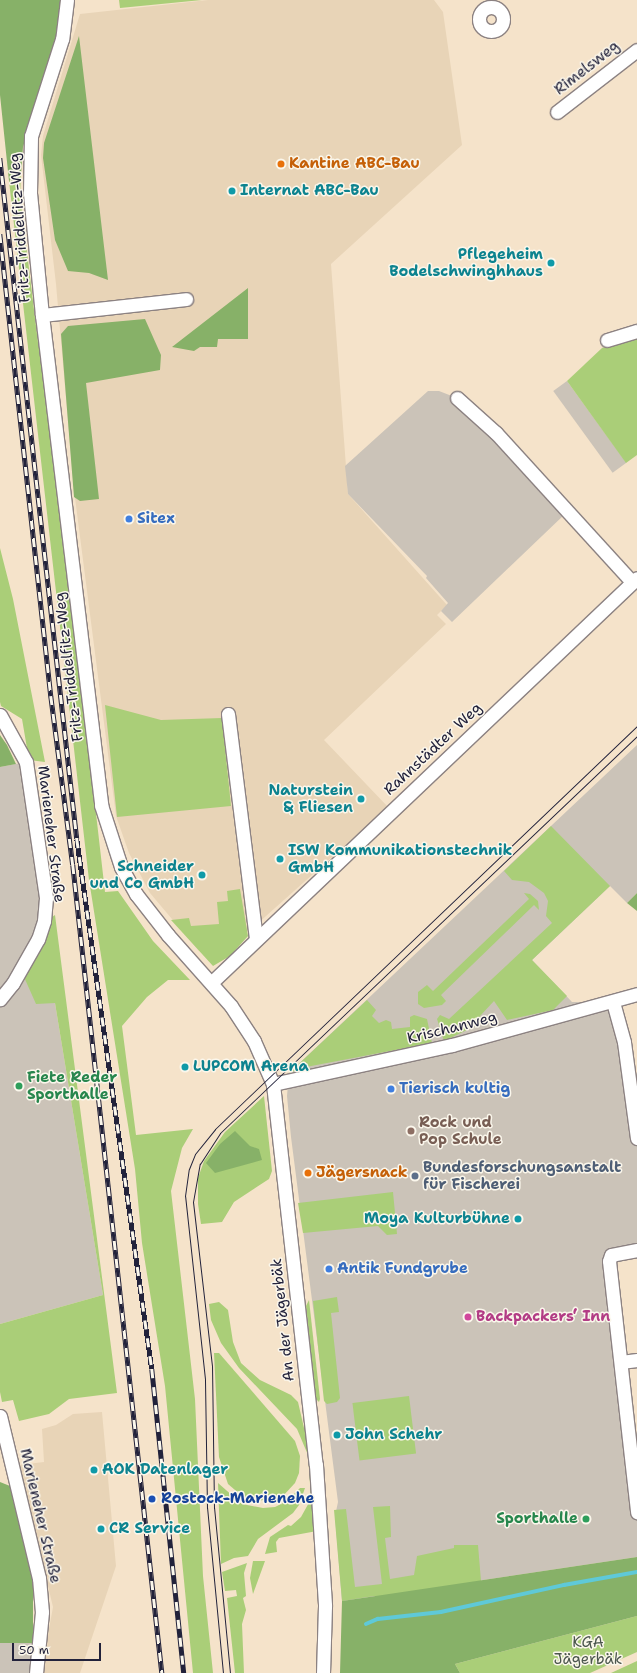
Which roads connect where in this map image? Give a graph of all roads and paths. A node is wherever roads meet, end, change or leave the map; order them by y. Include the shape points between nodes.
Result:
1 (68, 0) edge
2 (637, 50) edge
3 (557, 112) dead end
4 (186, 299) dead end
5 (42, 315) junction
6 (637, 331) edge
7 (607, 340) dead end
8 (457, 398) dead end
9 (635, 580) edge
10 (228, 714) dead end
11 (0, 715) edge
12 (256, 939) junction
13 (212, 982) junction
14 (637, 994) edge
15 (0, 999) edge
16 (613, 1002) junction
17 (273, 1084) junction
18 (637, 1138) edge
19 (637, 1250) edge
20 (637, 1360) edge
21 (622, 1362) junction
22 (0, 1416) edge
23 (635, 1469) edge
24 (637, 1512) edge
25 (36, 1673) edge
26 (323, 1673) edge

1 - 5 street, Fritz-Triddelfitz-Weg via 62,39 35,120 29,152 30,193
2 - 3 street, Rimelsweg
4 - 5 street, Fritz-Triddelfitz-Weg
5 - 13 street, Fritz-Triddelfitz-Weg via 95,759 110,837 121,867 153,918
6 - 7 street
8 - 9 street, Rahnstädter Weg via 496,433
9 - 12 street, Rahnstädter Weg
10 - 12 street
11 - 15 street, Marieneher Straße via 26,762 46,898 44,921 38,939 13,984
12 - 13 street, Rahnstädter Weg
13 - 17 street, An der Jägerbäk via 244,1023
14 - 16 street, Krischanweg
16 - 17 street, Krischanweg via 452,1045
16 - 18 street via 624,1042
17 - 26 street, An der Jägerbäk via 316,1465 325,1606
19 - 21 street via 611,1255 609,1261
20 - 21 street
21 - 23 street
22 - 25 street, Marieneher Straße via 39,1578 42,1612
23 - 24 street

